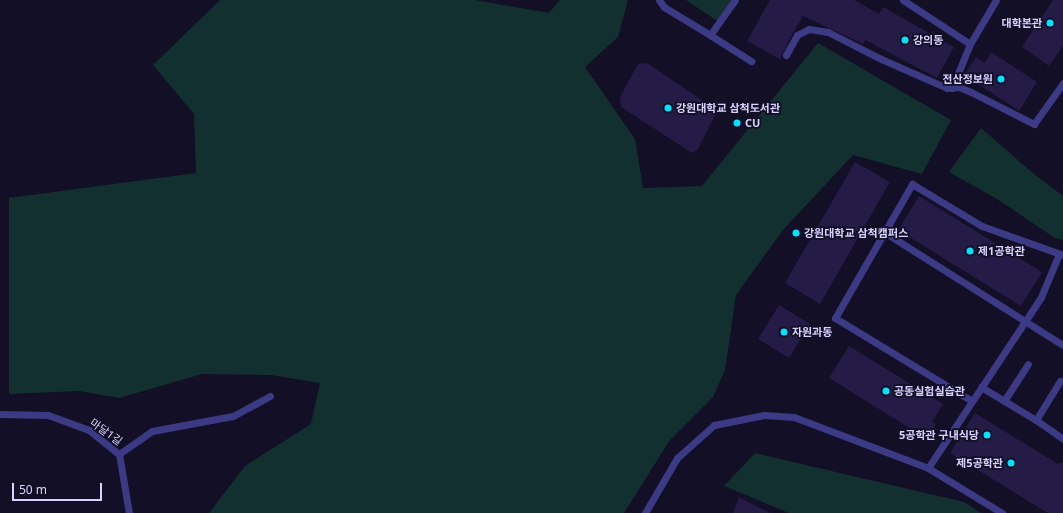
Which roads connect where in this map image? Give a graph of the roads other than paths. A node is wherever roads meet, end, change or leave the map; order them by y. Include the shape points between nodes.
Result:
1 (659, 0) edge
2 (735, 0) edge
3 (904, 0) edge
4 (996, 0) edge
5 (710, 35) junction
6 (970, 44) junction
7 (786, 55) dead end
8 (751, 61) dead end
9 (1063, 84) edge
10 (952, 88) junction
11 (884, 232) junction
12 (1061, 255) edge
13 (1026, 321) junction
14 (1063, 345) edge
15 (1028, 364) dead end
16 (1060, 381) dead end
17 (981, 387) junction
18 (270, 396) dead end
19 (972, 401) junction
20 (1004, 401) junction
21 (0, 414) edge
22 (1036, 420) junction
23 (1063, 439) edge
24 (119, 454) junction
25 (928, 468) junction
26 (129, 513) edge
27 (644, 513) edge
28 (1002, 513) edge

1 - 5 lane via 664,7
2 - 5 lane
3 - 6 lane
4 - 6 lane
5 - 8 lane
6 - 10 lane
7 - 10 lane via 798,35 809,29 828,32 916,75
9 - 10 lane via 1034,124 971,92 959,87
11 - 12 lane via 912,184 982,226
11 - 13 lane
11 - 19 lane via 835,318
12 - 13 lane via 1041,297
13 - 14 lane
13 - 17 lane
15 - 20 lane
16 - 22 lane
17 - 19 lane
17 - 20 lane
18 - 24 lane via 233,416 152,431
19 - 25 lane
20 - 22 lane
21 - 24 lane, 마달1길 via 48,415 89,430
22 - 23 lane
24 - 26 lane, 마달1길
25 - 27 lane via 794,417 764,415 714,426 678,458
25 - 28 lane

